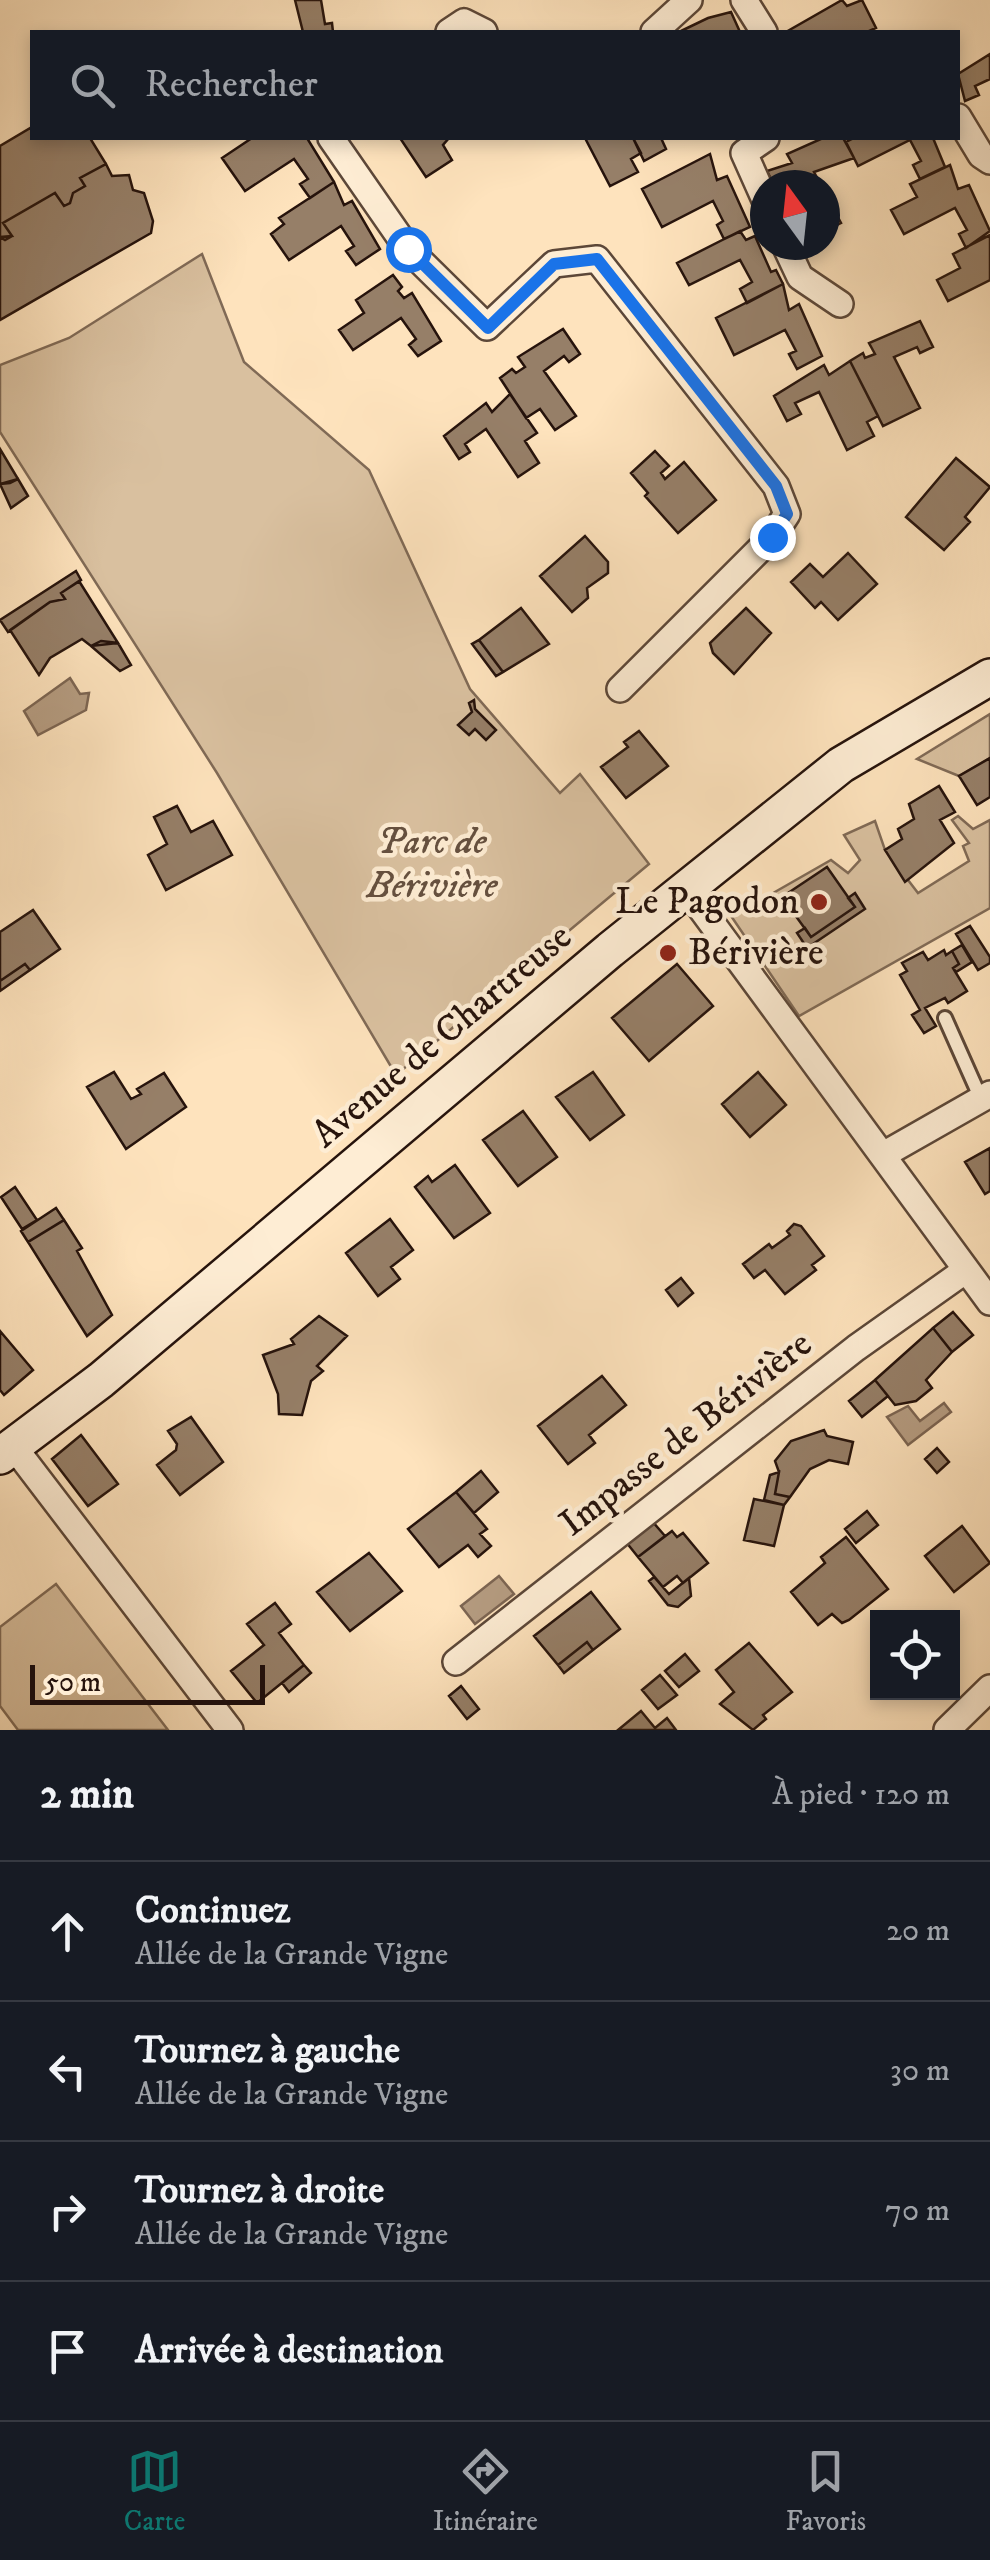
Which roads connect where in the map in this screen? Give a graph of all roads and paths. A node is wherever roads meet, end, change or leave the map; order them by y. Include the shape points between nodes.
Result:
1 (688, 0) edge
2 (744, 0) edge
3 (452, 30) edge
4 (480, 30) edge
5 (656, 30) edge
6 (763, 30) edge
7 (960, 119) edge
8 (332, 140) edge
9 (763, 140) edge
10 (990, 161) edge
11 (752, 170) edge
12 (792, 260) edge
13 (840, 304) dead end
14 (990, 677) edge
15 (620, 689) dead end
16 (686, 888) junction
17 (945, 1018) dead end
18 (986, 1096) edge
19 (883, 1155) junction
20 (966, 1270) junction
21 (990, 1302) edge
22 (7, 1452) edge
23 (456, 1662) dead end
24 (990, 1688) edge
25 (230, 1730) edge
26 (947, 1730) edge

1 - 5 street
2 - 6 street
3 - 4 street via 464,22
7 - 10 street
8 - 15 street via 408,249 488,328 554,264 597,259 776,486 787,514 772,537
9 - 11 street via 744,153
12 - 13 street via 800,277
14 - 16 street, Avenue de Chartreuse via 841,766
16 - 19 street
16 - 22 street, Avenue de Chartreuse
17 - 18 lane
18 - 19 street
19 - 20 street
20 - 21 street
20 - 23 street, Impasse de Bérivière via 856,1348
22 - 25 street, Avenue de Chartreuse
24 - 26 street

